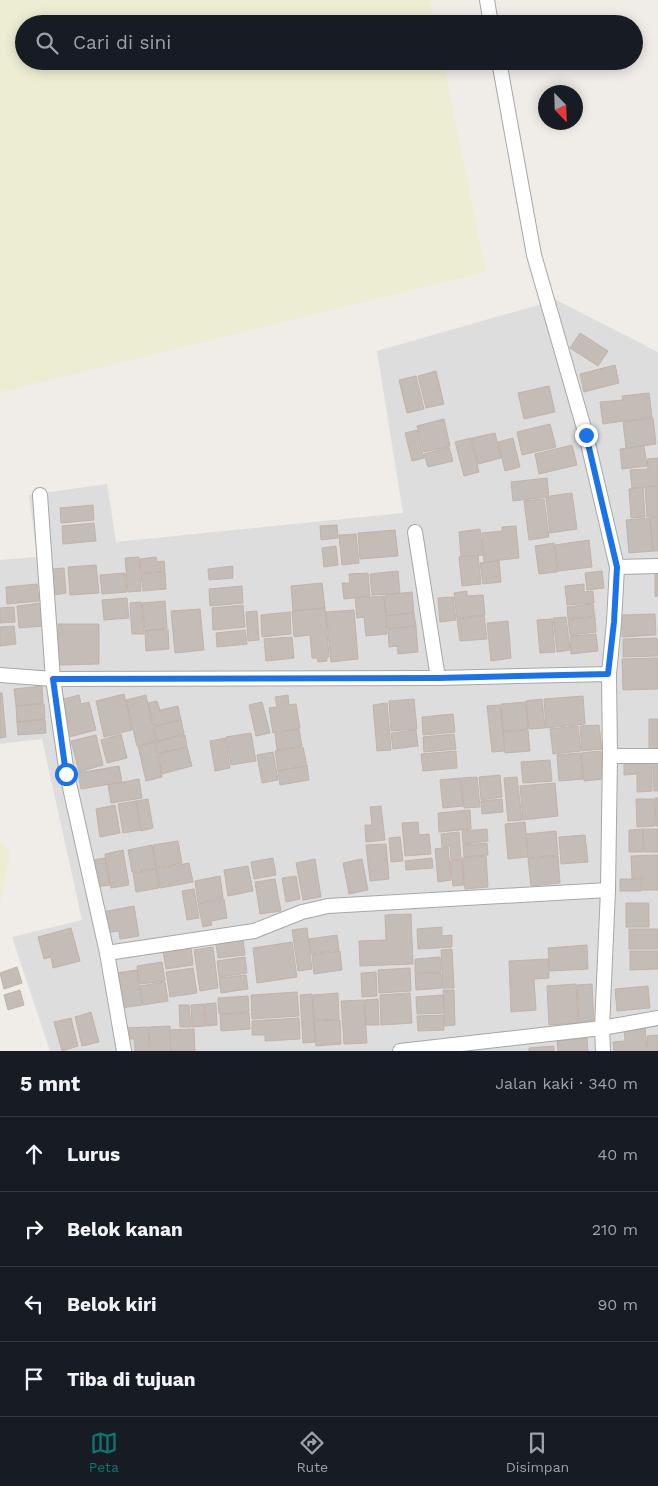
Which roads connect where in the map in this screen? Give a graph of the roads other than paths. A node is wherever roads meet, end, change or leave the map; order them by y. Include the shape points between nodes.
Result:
1 (487, 0) edge
2 (490, 15) edge
3 (501, 70) edge
4 (40, 495) dead end
5 (415, 532) dead end
6 (658, 566) edge
7 (617, 567) junction
8 (608, 674) junction
9 (0, 675) edge
10 (438, 678) junction
11 (53, 679) junction
12 (610, 756) junction
13 (658, 756) edge
14 (608, 890) junction
15 (107, 953) junction
16 (658, 1018) edge
17 (602, 1028) junction
18 (124, 1051) edge
19 (400, 1051) edge
20 (603, 1051) edge

1 - 2 street
3 - 7 street via 534,255 586,435
4 - 11 street
5 - 10 street
6 - 7 street
7 - 8 street
8 - 10 street
8 - 12 street
9 - 11 street
10 - 11 street
11 - 15 street via 66,774
12 - 13 street
12 - 14 street
14 - 15 street via 328,906 302,912 254,931
14 - 17 street
15 - 18 street
16 - 17 street
17 - 19 street
17 - 20 street

